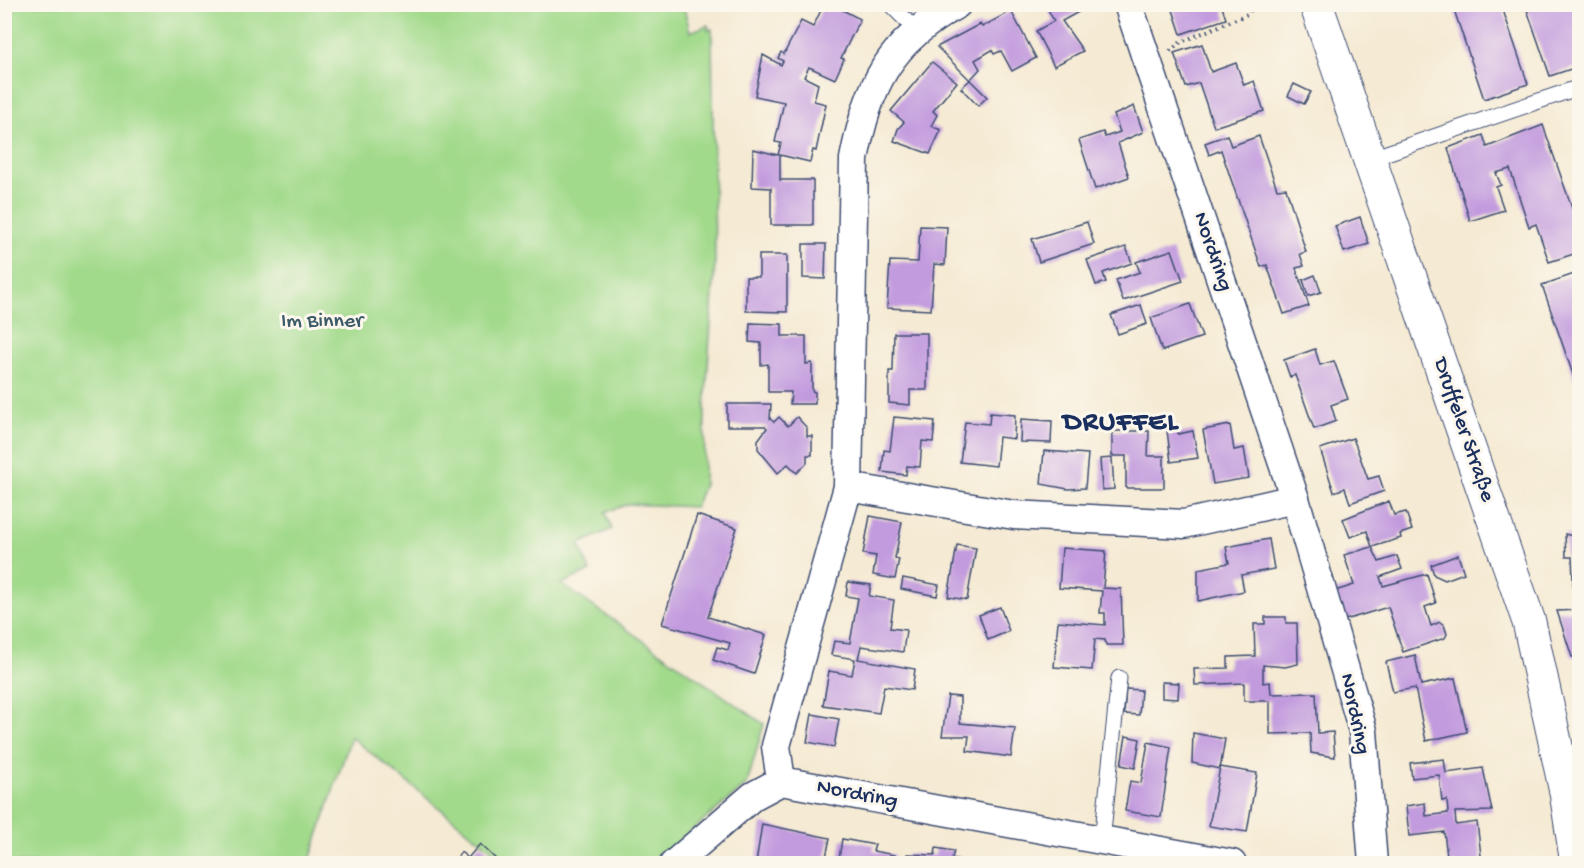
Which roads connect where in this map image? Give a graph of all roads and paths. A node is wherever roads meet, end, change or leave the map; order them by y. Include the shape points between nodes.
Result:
1 (890, 4) edge
2 (957, 4) edge
3 (1128, 4) edge
4 (1251, 4) edge
5 (1316, 4) edge
6 (916, 30) junction
7 (1150, 70) junction
8 (1580, 87) edge
9 (1369, 159) junction
10 (848, 487) junction
11 (1295, 499) junction
12 (1119, 678) dead end
13 (781, 781) junction
14 (1102, 842) junction
15 (674, 864) edge
16 (1232, 864) edge
17 (1373, 864) edge
18 (1577, 864) edge

1 - 6 lane
2 - 6 street
3 - 7 street, Nordring
4 - 7 path via 1250,13 1180,42
5 - 9 street, Druffeler Straße
6 - 10 street via 898,48 870,96 854,159
7 - 11 street, Nordring
8 - 9 lane
9 - 18 street, Druffeler Straße via 1529,622 1566,792
10 - 11 street via 1014,515 1184,524
10 - 13 street via 776,746
11 - 17 street, Nordring via 1363,731
12 - 14 lane
13 - 14 street, Nordring
13 - 15 street via 753,796
14 - 16 street, Nordring

